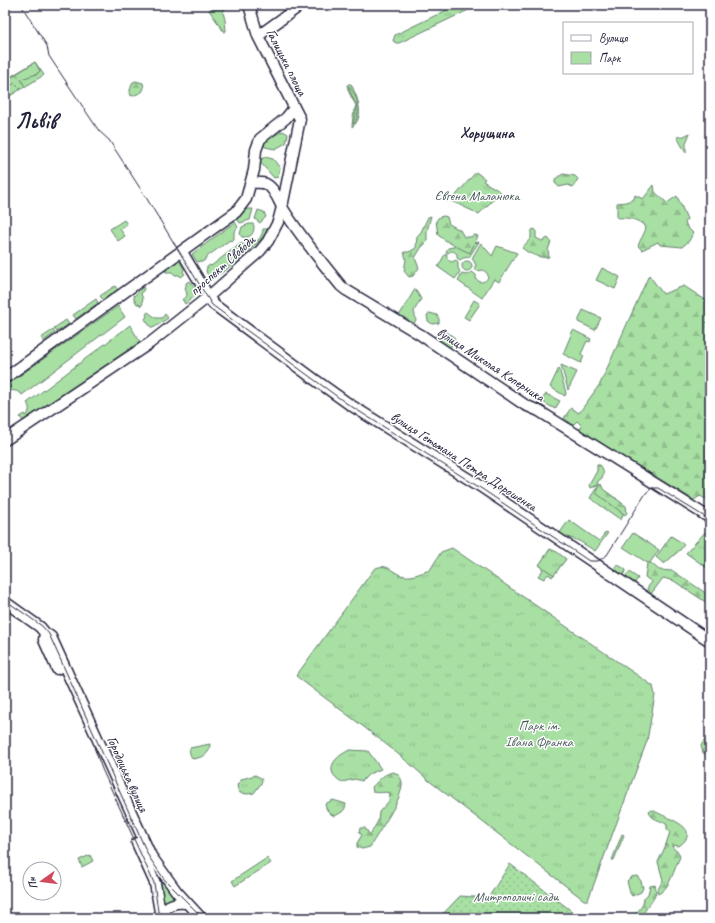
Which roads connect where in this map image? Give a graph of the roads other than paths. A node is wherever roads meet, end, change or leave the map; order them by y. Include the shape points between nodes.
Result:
1 (249, 5) edge
2 (301, 5) edge
3 (258, 36) junction
4 (294, 108) junction
5 (251, 183) junction
6 (282, 207) junction
7 (182, 252) junction
8 (208, 297) junction
9 (5, 378) edge
10 (5, 440) edge
11 (710, 518) edge
12 (5, 602) edge
13 (710, 641) edge
14 (65, 678) junction
15 (186, 903) junction
16 (161, 915) edge
17 (201, 918) edge

1 - 3 main road, Галицька площа
2 - 3 main road
3 - 4 main road, Галицька площа
4 - 5 main road via 260,139
4 - 6 main road, Галицька площа via 300,119
5 - 6 main road via 266,184 272,189
5 - 7 main road via 246,199 236,212
6 - 8 main road, проспект Свободи via 278,222 260,251
6 - 11 main road, вулиця Миколая Коперника via 311,249 346,290 421,335 525,405 539,411
7 - 8 main road, вулиця Гетьмана Петра Дорошенка
7 - 9 main road
8 - 10 main road, проспект Свободи via 144,347
8 - 13 main road, вулиця Гетьмана Петра Дорошенка via 213,304 349,404 483,488
12 - 14 main road, Городоцька вулиця via 40,627 45,634 44,640
14 - 15 main road, Городоцька вулиця via 150,856
14 - 16 main road, Городоцька вулиця via 155,883
15 - 16 main road via 173,903 166,907
15 - 17 main road, Городоцька вулиця

